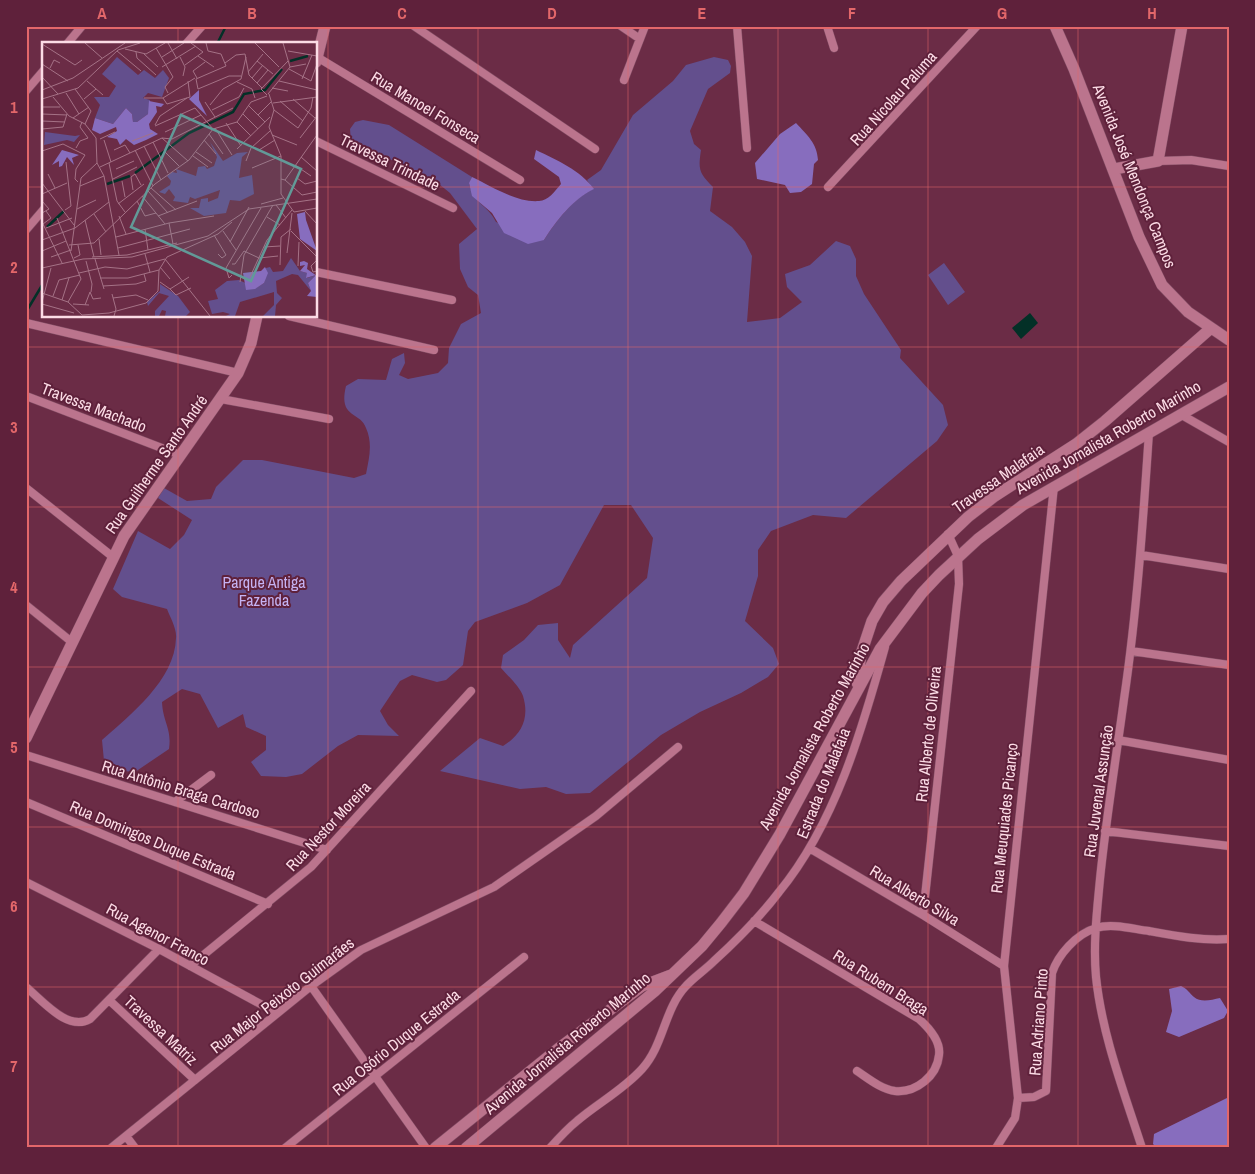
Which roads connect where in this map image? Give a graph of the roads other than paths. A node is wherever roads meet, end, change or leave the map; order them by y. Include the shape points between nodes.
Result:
1 (82, 26) edge
2 (202, 26) edge
3 (325, 26) edge
4 (414, 26) edge
5 (621, 26) edge
6 (645, 26) edge
7 (737, 26) edge
8 (827, 26) edge
9 (977, 26) edge
10 (1054, 26) edge
11 (1182, 26) edge
12 (640, 39) junction
13 (69, 42) edge
14 (188, 42) edge
15 (834, 48) dead end
16 (318, 56) edge
17 (318, 61) edge
18 (42, 72) edge
19 (624, 80) dead end
20 (26, 91) edge
21 (318, 142) edge
22 (747, 148) dead end
23 (595, 149) dead end
24 (1158, 161) junction
25 (1229, 166) edge
26 (1114, 169) junction
27 (520, 180) dead end
28 (828, 187) dead end
29 (453, 208) dead end
30 (42, 211) edge
31 (26, 230) edge
32 (318, 272) edge
33 (452, 300) dead end
34 (257, 318) edge
35 (298, 318) edge
36 (26, 322) edge
37 (1210, 329) junction
38 (1229, 340) edge
39 (434, 350) dead end
40 (238, 373) junction
41 (1229, 387) edge
42 (26, 396) edge
43 (221, 399) junction
44 (1180, 414) junction
45 (329, 419) dead end
46 (1149, 432) junction
47 (1229, 442) edge
48 (180, 455) junction
49 (1054, 486) junction
50 (26, 488) edge
51 (948, 534) junction
52 (1141, 555) junction
53 (958, 556) junction
54 (113, 557) junction
55 (1229, 569) edge
56 (26, 604) edge
57 (889, 635) junction
58 (73, 643) junction
59 (1131, 651) junction
60 (1229, 665) edge
61 (856, 690) junction
62 (471, 691) dead end
63 (28, 729) edge
64 (1118, 740) junction
65 (678, 747) dead end
66 (26, 755) edge
67 (1229, 760) edge
68 (211, 775) dead end
69 (26, 802) edge
70 (175, 802) junction
71 (1105, 831) junction
72 (1229, 846) edge
73 (327, 850) junction
74 (811, 850) junction
75 (26, 882) edge
76 (268, 904) junction
77 (923, 915) junction
78 (754, 921) junction
79 (1095, 928) junction
80 (1229, 939) edge
81 (159, 949) junction
82 (524, 957) dead end
83 (190, 966) junction
84 (1004, 966) junction
85 (672, 975) junction
86 (311, 986) junction
87 (685, 986) junction
88 (26, 988) edge
89 (109, 1000) junction
90 (277, 1013) junction
91 (857, 1071) dead end
92 (375, 1077) junction
93 (194, 1080) junction
94 (1018, 1098) junction
95 (126, 1136) junction
96 (111, 1148) edge
97 (134, 1148) edge
98 (285, 1148) edge
99 (426, 1148) edge
100 (435, 1148) edge
101 (466, 1148) edge
102 (550, 1148) edge
103 (996, 1148) edge
104 (1142, 1148) edge

1 - 13 street
2 - 14 street
3 - 16 main road
4 - 23 street
5 - 12 street
6 - 12 street
7 - 22 street
8 - 15 street
9 - 28 street, Rua Nicolau Paluma
10 - 26 main road, Avenida José Mendonça Campos
11 - 24 main road
12 - 19 street
17 - 27 street, Rua Manoel Fonseca
18 - 20 street
21 - 29 street, Travessa Trindade
24 - 25 street via 1191,160
24 - 26 main road
26 - 37 main road, Avenida José Mendonça Campos via 1139,237 1162,285 1177,303
30 - 31 street
32 - 33 street
34 - 40 main road, Rua Guilherme Santo André via 251,343
35 - 39 street
36 - 40 street
37 - 38 main road, Avenida José Mendonça Campos
37 - 51 main road, Travessa Malafaia via 1105,421 1060,455 995,496
40 - 43 main road, Rua Guilherme Santo André
41 - 44 main road, Avenida Jornalista Roberto Marinho
42 - 48 street, Travessa Machado
43 - 45 street
43 - 48 main road, Rua Guilherme Santo André
44 - 46 main road, Avenida Jornalista Roberto Marinho
44 - 47 street
46 - 49 main road, Avenida Jornalista Roberto Marinho
46 - 52 street, Rua Juvenal Assunção
48 - 54 main road, Rua Guilherme Santo André
49 - 53 main road, Avenida Jornalista Roberto Marinho via 1002,520
49 - 84 street, Rua Meuquiades Picanço
50 - 54 street
51 - 53 street
51 - 61 main road, Travessa Malafaia via 883,602 872,621 861,654
52 - 55 street
52 - 59 street, Rua Juvenal Assunção
53 - 57 main road, Avenida Jornalista Roberto Marinho via 922,593
53 - 77 street, Rua Alberto de Oliveira via 959,584
54 - 58 main road, Rua Guilherme Santo André
56 - 58 street
57 - 61 main road, Avenida Jornalista Roberto Marinho
57 - 74 street, Estrada do Malafaia via 872,696
58 - 63 main road, Rua Guilherme Santo André
59 - 60 street
59 - 64 street, Rua Juvenal Assunção
61 - 85 main road, Avenida Jornalista Roberto Marinho via 759,870 721,923
62 - 73 street, Rua Nestor Moreira
64 - 67 street
64 - 71 street, Rua Juvenal Assunção
65 - 86 street, Rua Major Peixoto Guimarães via 596,816 494,887 376,942
66 - 70 street, Rua Antônio Braga Cardoso
68 - 70 street
69 - 76 street, Rua Domingos Duque Estrada
70 - 73 street, Rua Antônio Braga Cardoso
71 - 72 street
71 - 79 street, Rua Juvenal Assunção
73 - 76 street, Rua Nestor Moreira
74 - 77 street, Rua Alberto Silva
74 - 78 street, Estrada do Malafaia
75 - 81 street, Rua Agenor Franco
76 - 83 street, Rua Nestor Moreira
77 - 84 street, Rua Alberto Silva
78 - 87 street, Estrada do Malafaia
78 - 91 street, Rua Rubem Braga via 919,1019 934,1035 938,1045 939,1055 933,1073 923,1084 910,1089 896,1091 880,1086
79 - 80 street via 1118,927 1198,939
79 - 94 street, Rua Adriano Pinto via 1062,953 1052,973 1046,1091 1034,1097
79 - 104 street, Rua Juvenal Assunção via 1100,1008
81 - 83 street, Rua Agenor Franco
81 - 89 street
82 - 92 street, Rua Osório Duque Estrada
83 - 90 street, Rua Agenor Franco
84 - 94 street, Rua Meuquiades Picanço
85 - 87 street
85 - 100 main road via 642,986 558,1048
85 - 101 main road, Avenida Jornalista Roberto Marinho
86 - 90 street, Rua Major Peixoto Guimarães
86 - 92 street
87 - 102 street, Estrada do Malafaia via 659,1044 642,1070 576,1121
88 - 89 street via 66,1019 78,1024 90,1019
89 - 93 street, Travessa Matriz
90 - 93 street, Rua Major Peixoto Guimarães
92 - 98 street, Rua Osório Duque Estrada
92 - 99 street
93 - 95 street, Rua Major Peixoto Guimarães
94 - 103 street, Rua Meuquiades Picanço via 1015,1118
95 - 96 street, Rua Major Peixoto Guimarães
95 - 97 street

